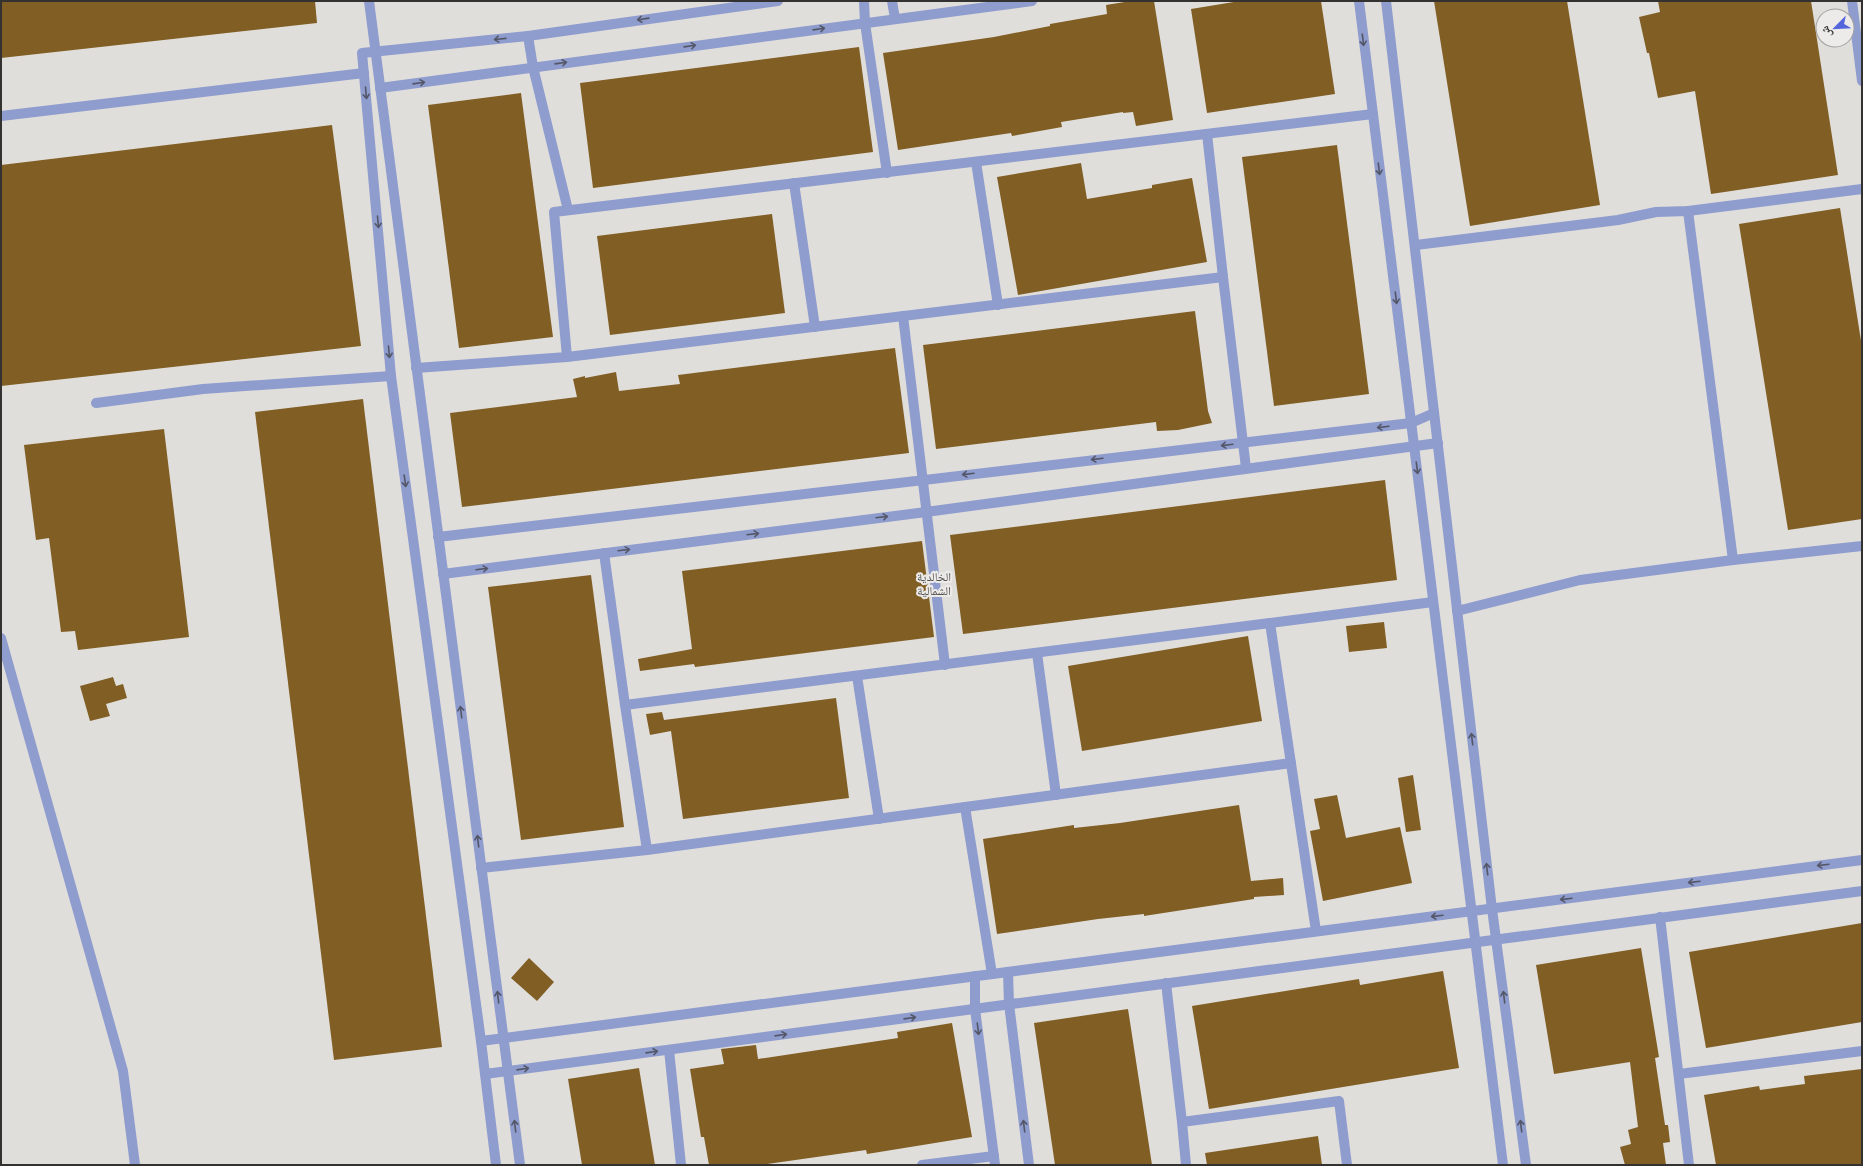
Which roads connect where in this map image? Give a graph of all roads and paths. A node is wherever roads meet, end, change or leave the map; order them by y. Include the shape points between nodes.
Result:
1 (369, 1) edge
2 (778, 1) edge
3 (864, 1) edge
4 (892, 1) edge
5 (1032, 1) edge
6 (1358, 1) edge
7 (1386, 1) edge
8 (1852, 1) edge
9 (708, 5) edge
10 (896, 19) junction
11 (865, 23) junction
12 (528, 36) junction
13 (375, 51) junction
14 (533, 67) junction
15 (364, 73) junction
16 (1862, 81) edge
17 (380, 88) junction
18 (1373, 114) junction
19 (1, 116) edge
20 (1207, 134) junction
21 (976, 162) junction
22 (886, 172) junction
23 (794, 183) junction
24 (1862, 189) edge
25 (568, 210) junction
26 (1688, 211) junction
27 (1416, 245) junction
28 (1223, 278) junction
29 (998, 305) junction
30 (903, 316) junction
31 (815, 327) junction
32 (567, 357) junction
33 (416, 368) junction
34 (392, 376) junction
35 (96, 403) dead end
36 (1434, 413) junction
37 (1411, 423) junction
38 (1243, 443) junction
39 (1438, 443) junction
40 (1414, 446) junction
41 (1246, 468) junction
42 (924, 479) junction
43 (926, 512) junction
44 (438, 537) junction
45 (1862, 546) edge
46 (604, 553) junction
47 (1733, 560) junction
48 (443, 574) junction
49 (1433, 602) junction
50 (1457, 611) junction
51 (1270, 623) junction
52 (1, 638) edge
53 (1037, 653) junction
54 (945, 665) junction
55 (856, 676) junction
56 (625, 705) junction
57 (1291, 763) junction
58 (1056, 795) junction
59 (965, 807) junction
60 (879, 818) junction
61 (647, 850) junction
62 (1862, 860) edge
63 (481, 868) junction
64 (1862, 891) edge
65 (1492, 909) junction
66 (1472, 911) junction
67 (1660, 917) junction
68 (1316, 932) junction
69 (1496, 939) junction
70 (1476, 942) junction
71 (1008, 972) junction
72 (992, 974) junction
73 (975, 976) junction
74 (1166, 983) junction
75 (1009, 1004) junction
76 (975, 1009) junction
77 (503, 1038) junction
78 (481, 1041) junction
79 (669, 1050) junction
80 (1862, 1051) edge
81 (508, 1071) junction
82 (484, 1074) junction
83 (1679, 1074) junction
84 (1182, 1122) junction
85 (995, 1160) edge
86 (135, 1165) edge
87 (496, 1165) edge
88 (520, 1165) edge
89 (681, 1165) edge
90 (922, 1165) edge
91 (1029, 1165) edge
92 (1186, 1165) edge
93 (1347, 1165) edge
94 (1503, 1165) edge
95 (1526, 1165) edge
96 (1689, 1165) edge

1 - 13 street
2 - 9 street
3 - 11 street
4 - 10 street
5 - 10 street
6 -> 18 street
7 - 27 street
8 - 16 street
9 -> 12 street
10 - 11 street
14 -> 11 street
11 - 22 street
12 -> 13 street
12 - 14 street
13 - 15 street via 362,53
13 - 17 street
17 -> 14 street
14 - 25 street
15 - 19 street
15 -> 34 street
17 - 33 street
18 - 20 street
18 -> 37 street
20 - 21 street
20 - 28 street
21 - 22 street
21 - 29 street
22 - 23 street
23 - 25 street
23 - 31 street
24 - 26 street
25 - 32 street via 554,212
26 - 27 street via 1656,212 1618,220
26 - 47 street
27 - 36 street
28 - 29 street
28 - 38 street
29 - 30 street
30 - 31 street
30 - 42 street
31 - 32 street
32 - 33 street
33 - 44 street
34 - 35 street via 203,389
34 -> 78 street
36 - 37 street
36 - 39 street
37 -> 38 street
37 - 40 street
38 - 41 street
38 -> 42 street
39 - 40 street
39 - 50 street
40 - 41 street
40 -> 49 street
41 - 43 street
42 - 43 street
42 - 44 street
46 -> 43 street
43 - 54 street
44 - 48 street
45 - 47 street
48 -> 46 street
46 - 56 street
47 - 50 street via 1580,580
63 -> 48 street
49 - 51 street
49 - 66 street
65 -> 50 street
51 - 53 street
51 - 57 street
52 - 86 street via 123,1072
53 - 54 street
53 - 58 street
54 - 55 street
55 - 56 street
55 - 60 street
56 - 61 street
57 - 58 street
57 - 68 street
58 - 59 street
59 - 60 street
59 - 72 street
60 - 61 street
61 - 63 street
62 -> 65 street
77 -> 63 street
64 - 67 street
65 - 66 street
65 - 69 street
66 -> 68 street
66 - 70 street
67 - 69 street
67 - 83 street
68 - 71 street
69 - 70 street
95 -> 69 street
70 - 74 street
70 - 94 street
71 - 72 street
71 - 75 street
72 - 73 street
73 - 76 street
73 - 77 street
74 - 75 street
74 - 84 street
75 - 76 street
91 -> 75 street
79 -> 76 street
76 -> 85 street
77 - 78 street
77 - 81 street
78 - 82 street
81 -> 79 street
79 - 89 street
80 - 83 street
81 - 82 street
88 -> 81 street
82 - 87 street
83 - 96 street
84 - 92 street
84 - 93 street via 1339,1101
85 - 90 street

